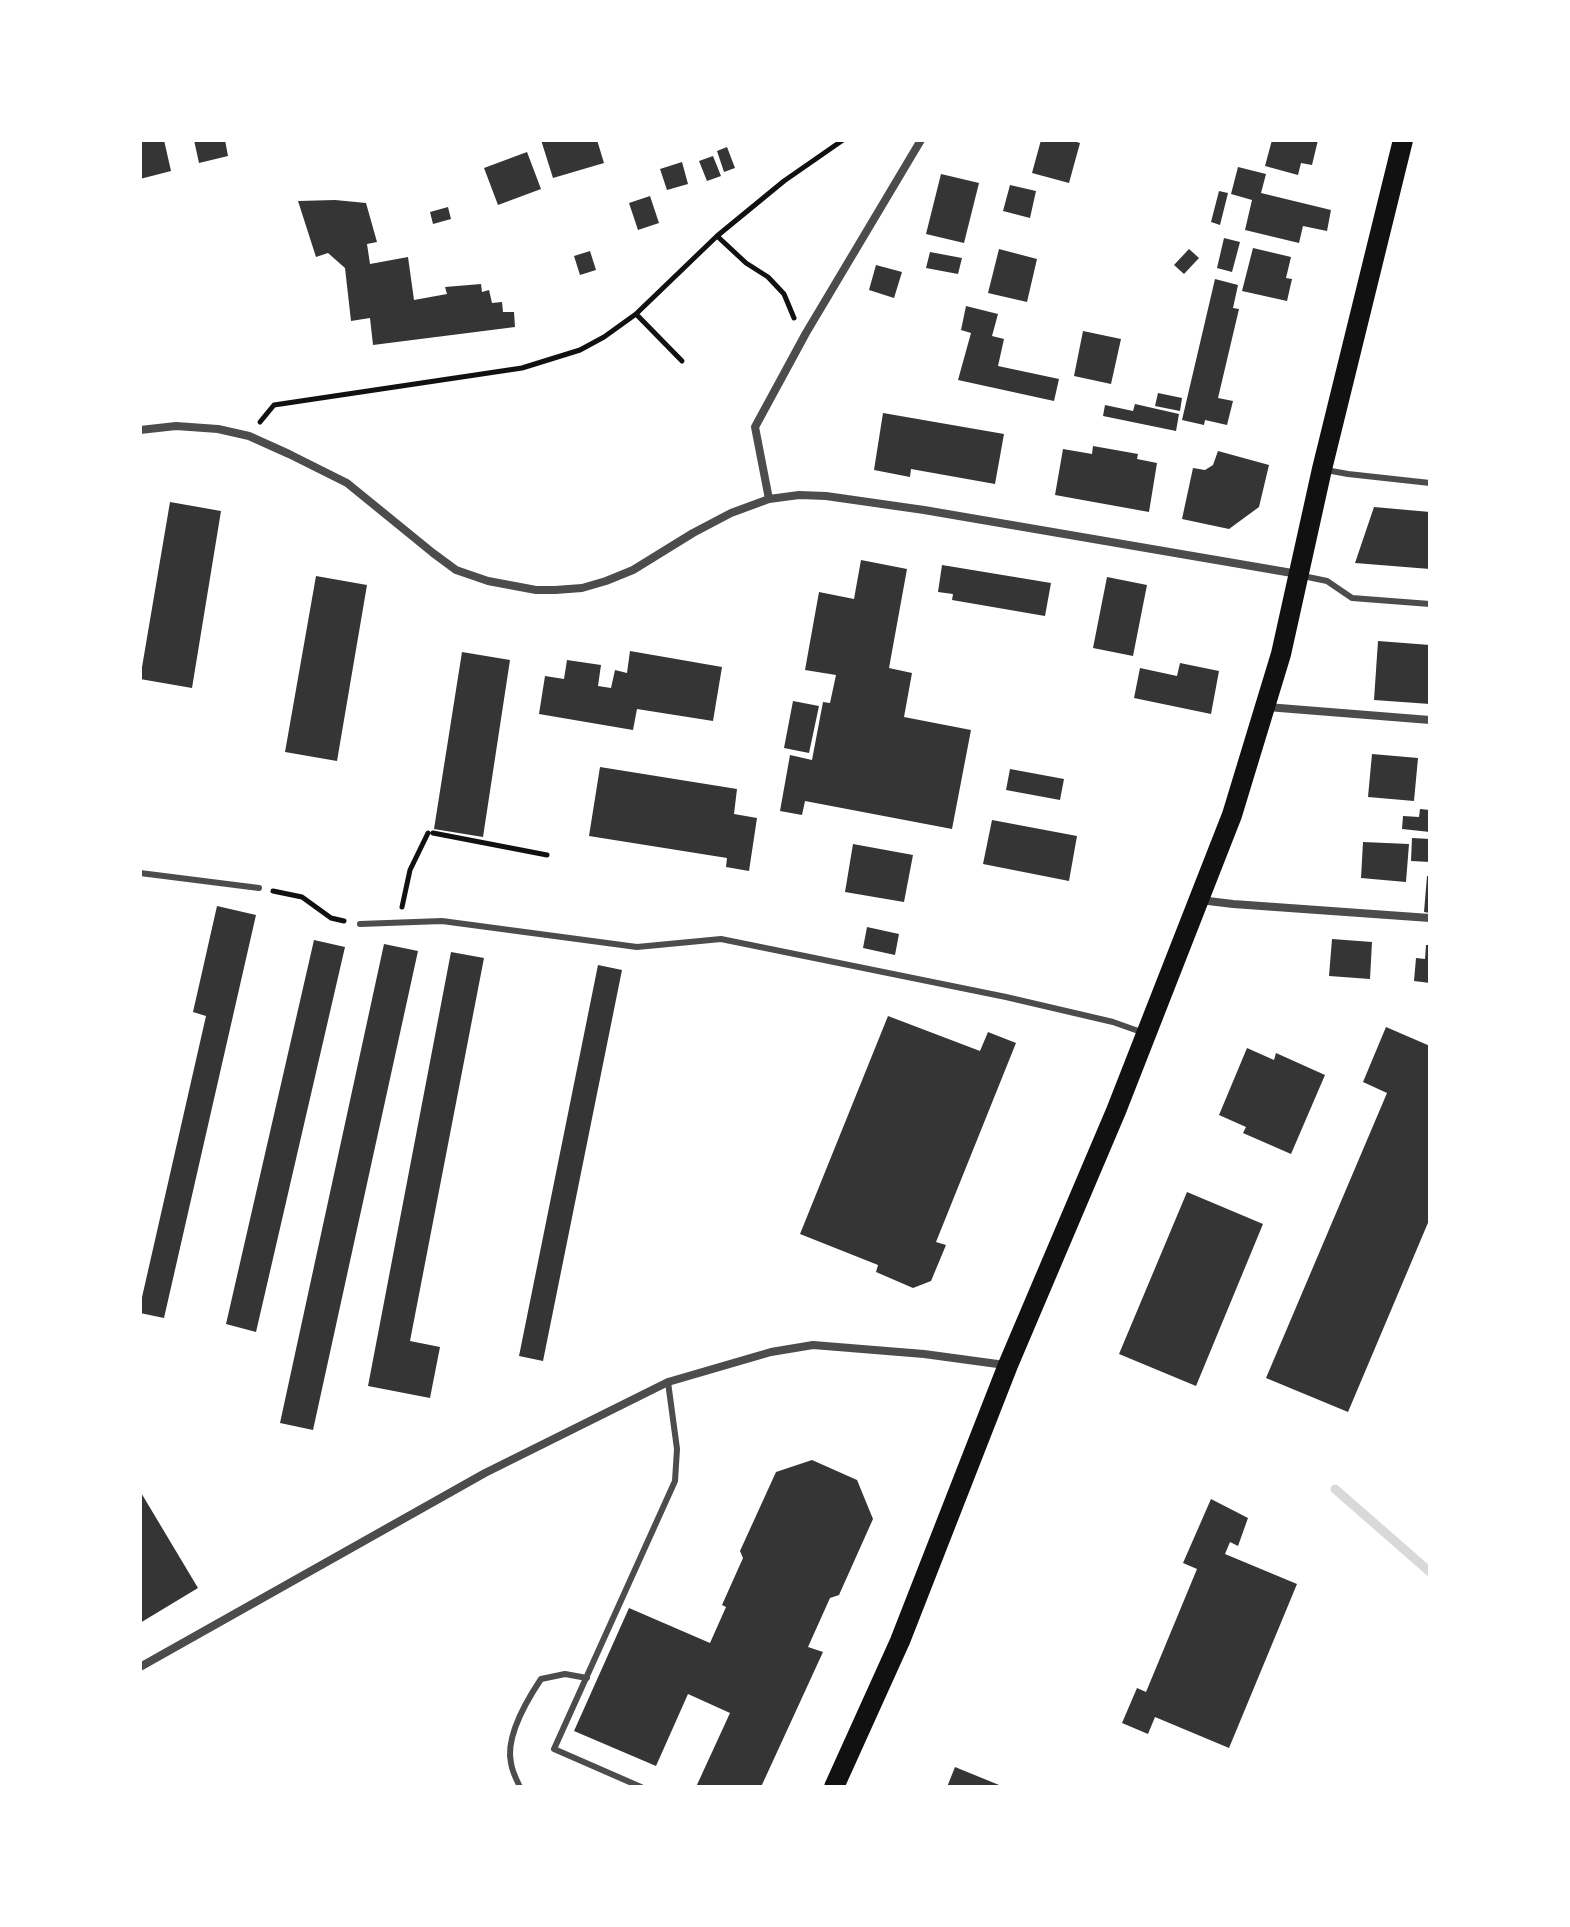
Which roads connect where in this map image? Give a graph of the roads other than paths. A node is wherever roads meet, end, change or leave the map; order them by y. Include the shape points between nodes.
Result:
1 (921, 140) edge
2 (1403, 140) edge
3 (140, 430) edge
4 (1322, 469) junction
5 (1430, 483) edge
6 (769, 499) junction
7 (1298, 574) junction
8 (1430, 604) edge
9 (1266, 707) junction
10 (1430, 720) edge
11 (140, 873) edge
12 (259, 888) road end
13 (1200, 900) junction
14 (1430, 918) edge
15 (360, 924) road end
16 (1146, 1034) junction
17 (1008, 1365) junction
18 (668, 1382) junction
19 (140, 1667) edge
20 (587, 1678) junction
21 (520, 1787) edge
22 (641, 1787) edge
23 (834, 1787) edge

1 - 6 street via 755,427
2 - 4 main road
3 - 6 street via 176,426 249,436 347,483 456,570 536,590 606,581 731,513
4 - 5 lane
4 - 7 main road
6 - 7 street via 826,496
7 - 8 lane via 1327,581 1352,598
7 - 9 main road
9 - 10 street
9 - 13 main road
11 - 12 lane
13 - 14 street
13 - 16 main road
15 - 16 lane via 442,921 637,947 721,939 1006,997
16 - 17 main road
17 - 18 street via 813,1345
17 - 23 main road via 900,1641
18 - 19 street via 485,1473
18 - 20 lane via 677,1449 675,1481
20 - 21 lane via 565,1674 541,1679 525,1704 510,1760
20 - 22 lane via 554,1749

